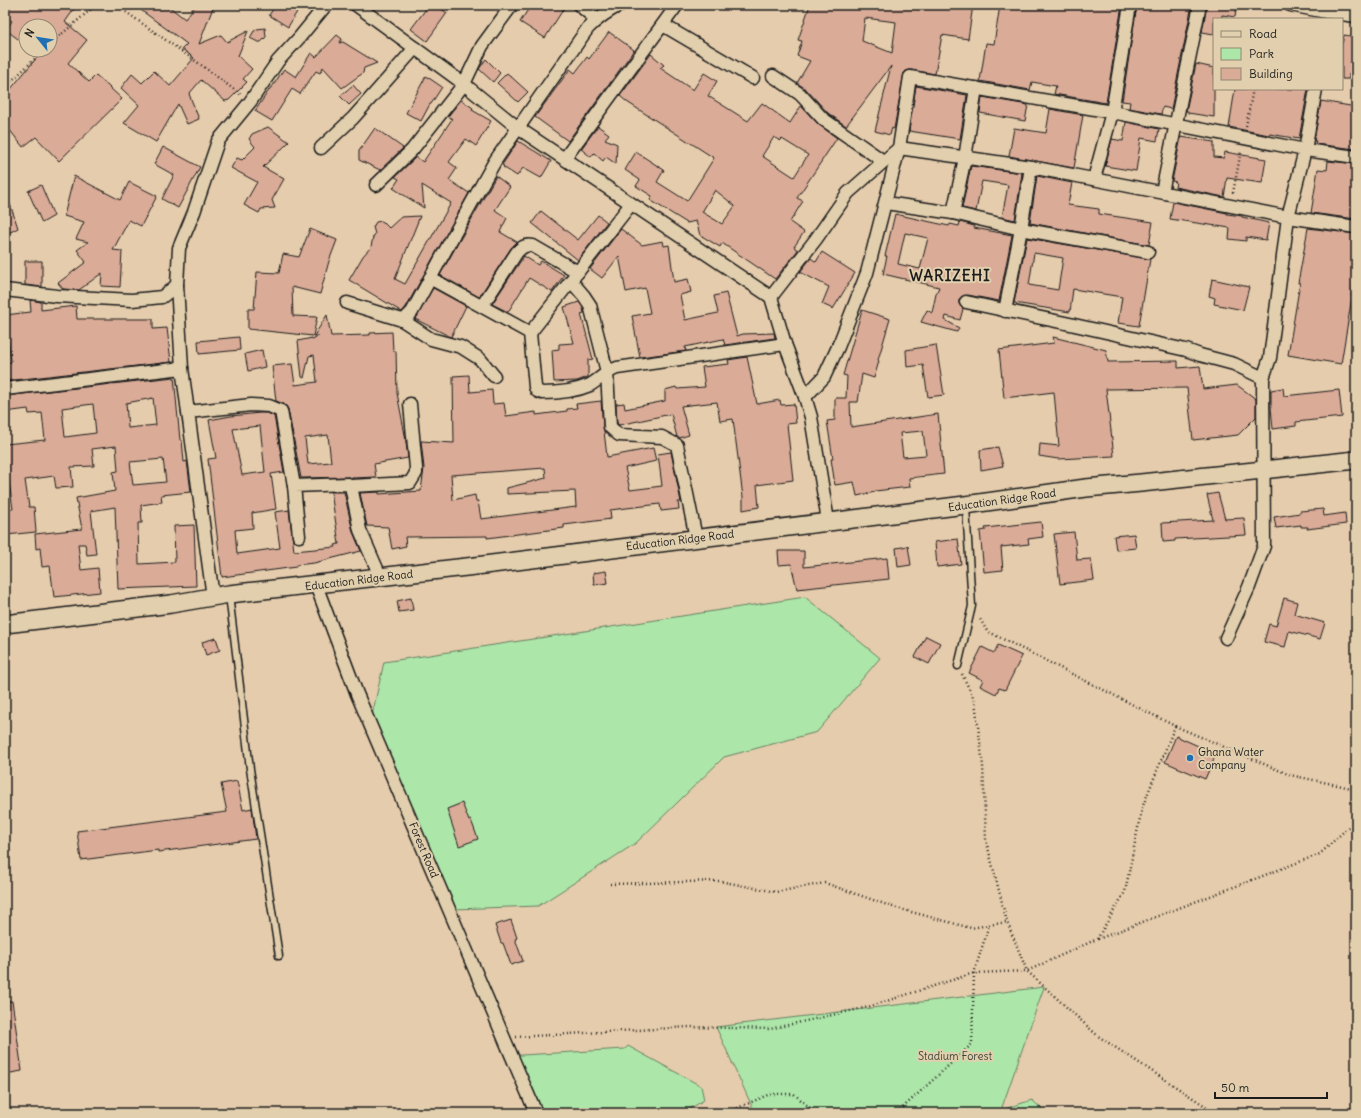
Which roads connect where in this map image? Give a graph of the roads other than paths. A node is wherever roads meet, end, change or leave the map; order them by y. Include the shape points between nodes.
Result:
1 (326, 5) edge
2 (356, 5) edge
3 (512, 5) edge
4 (579, 5) edge
5 (620, 5) edge
6 (677, 5) edge
7 (1130, 5) edge
8 (1200, 5) edge
9 (1290, 5) edge
10 (1325, 16) edge
11 (1356, 16) edge
12 (597, 20) junction
13 (663, 25) junction
14 (415, 48) junction
15 (773, 76) dead end
16 (753, 78) dead end
17 (464, 84) junction
18 (976, 88) junction
19 (1316, 90) edge
20 (1112, 112) junction
21 (1175, 124) junction
22 (518, 128) junction
23 (321, 148) dead end
24 (899, 148) junction
25 (1305, 150) junction
26 (1356, 157) edge
27 (565, 158) junction
28 (965, 158) junction
29 (883, 161) junction
30 (1031, 167) junction
31 (1094, 179) junction
32 (376, 185) dead end
33 (1162, 192) junction
34 (886, 203) junction
35 (631, 204) junction
36 (953, 213) junction
37 (1288, 216) junction
38 (1356, 227) edge
39 (1021, 229) junction
40 (1148, 252) dead end
41 (575, 276) junction
42 (430, 278) junction
43 (177, 285) junction
44 (5, 290) edge
45 (771, 297) junction
46 (347, 302) dead end
47 (966, 302) dead end
48 (482, 306) junction
49 (1005, 311) junction
50 (402, 320) junction
51 (530, 333) junction
52 (785, 344) junction
53 (182, 368) junction
54 (607, 372) junction
55 (494, 376) dead end
56 (1263, 378) junction
57 (5, 389) edge
58 (805, 397) junction
59 (410, 404) dead end
60 (188, 412) junction
61 (1356, 460) edge
62 (1264, 470) junction
63 (294, 486) junction
64 (351, 486) junction
65 (965, 505) junction
66 (828, 521) junction
67 (299, 536) dead end
68 (696, 538) junction
69 (381, 578) junction
70 (316, 585) junction
71 (221, 596) junction
72 (5, 624) edge
73 (1226, 638) dead end
74 (958, 666) road end
75 (279, 956) dead end
76 (536, 1113) edge

1 - 43 street via 278,61 250,102 218,141 179,248
2 - 14 street
3 - 17 street via 482,46
4 - 12 street
5 - 12 street
6 - 13 street
7 - 20 street
8 - 21 street
9 - 10 street
10 - 11 street
12 - 22 street via 588,28
13 - 16 street
13 - 27 street
14 - 17 street
14 - 23 street via 353,118
15 - 29 street via 800,94 823,119
17 - 22 street
17 - 32 street via 412,150
18 - 20 street
18 - 24 street via 910,77
18 - 28 street
19 - 25 street
20 - 21 street
20 - 31 street
21 - 25 street
21 - 33 street
22 - 27 street
22 - 42 street via 496,161
24 - 28 street
24 - 29 street
24 - 34 street
25 - 26 street
25 - 37 street
27 - 35 street
28 - 30 street
28 - 36 street
29 - 45 street via 848,193
30 - 31 street
30 - 39 street
31 - 33 street
33 - 37 street
34 - 36 street
34 - 58 street via 867,273 838,346 824,377
35 - 41 street
35 - 45 street
36 - 39 street
37 - 38 street
37 - 56 street via 1270,358
39 - 40 street
39 - 49 street
41 - 48 street via 533,246 524,246 517,252
41 - 51 street
41 - 54 street via 590,305
42 - 48 street
42 - 50 street via 412,312
43 - 44 street via 162,297 132,300
43 - 53 street
45 - 52 street
46 - 50 street
47 - 49 street
48 - 51 street
49 - 56 street via 1186,350 1234,364
50 - 55 street via 432,339 461,347 480,359
51 - 54 street via 535,387 538,391 547,393 580,389
52 - 54 street via 617,368
52 - 58 street
53 - 57 street
53 - 60 street
54 - 68 street via 612,430 619,434 662,437 677,445
56 - 62 street
58 - 66 street via 814,432
59 - 64 street via 416,473 410,483
60 - 63 street via 251,405 269,406 281,411
60 - 71 street
61 - 62 street, Education Ridge Road
62 - 65 street, Education Ridge Road via 1113,485
62 - 73 street via 1264,546
63 - 64 street
63 - 67 street
64 - 69 street via 360,530
65 - 66 street, Education Ridge Road
65 - 74 lane via 972,606
66 - 68 street, Education Ridge Road
68 - 69 street, Education Ridge Road
69 - 70 street, Education Ridge Road
70 - 71 street, Education Ridge Road
70 - 76 street, Forest Road via 357,694
71 - 72 street, Education Ridge Road
71 - 75 lane

